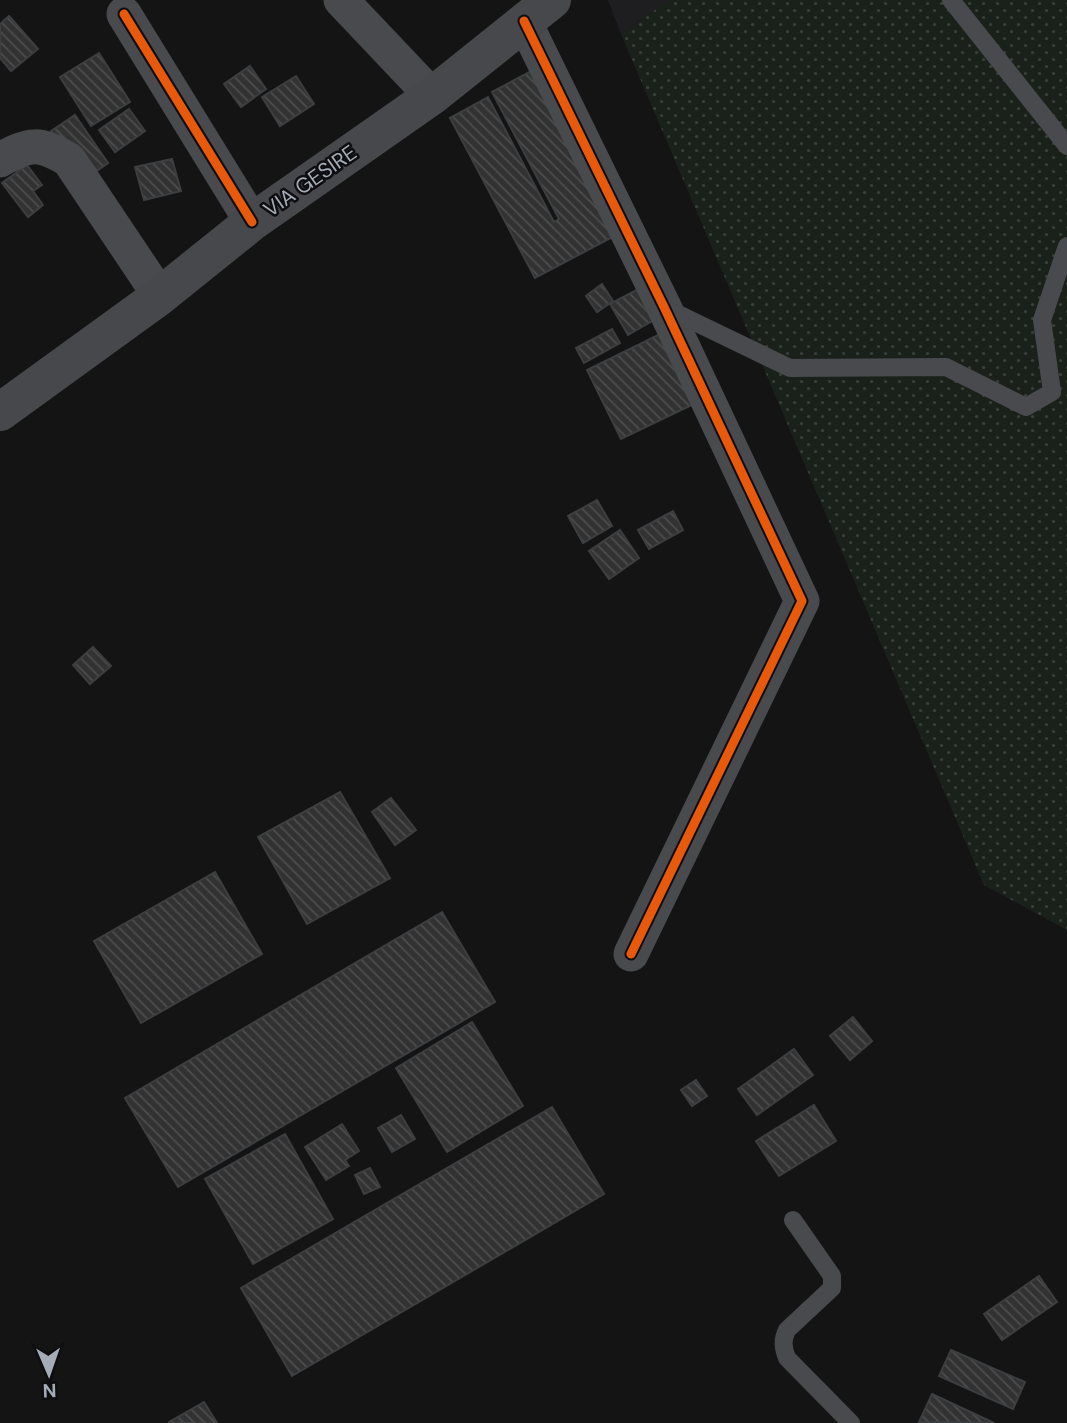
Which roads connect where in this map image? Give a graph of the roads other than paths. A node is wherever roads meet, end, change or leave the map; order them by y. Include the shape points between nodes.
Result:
1 (341, 0) edge
2 (951, 0) edge
3 (538, 11) edge
4 (124, 14) dead end
5 (432, 96) junction
6 (1067, 146) edge
7 (0, 160) edge
8 (251, 222) junction
9 (1067, 246) edge
10 (160, 296) junction
11 (664, 307) junction
12 (0, 412) edge
13 (631, 954) dead end
14 (793, 1220) dead end
15 (851, 1423) edge

1 - 5 street
2 - 6 lane
3 - 5 main road, VIA GESIRE
3 - 11 street
4 - 8 street
5 - 8 main road, VIA GESIRE
7 - 10 street via 22,148 48,147 69,160
8 - 10 main road, VIA GESIRE
9 - 11 lane via 1042,320 1052,392 1026,407 946,368 790,368
10 - 12 main road, VIA GESIRE
11 - 13 street via 802,601
14 - 15 lane via 834,1282 787,1330 783,1349

